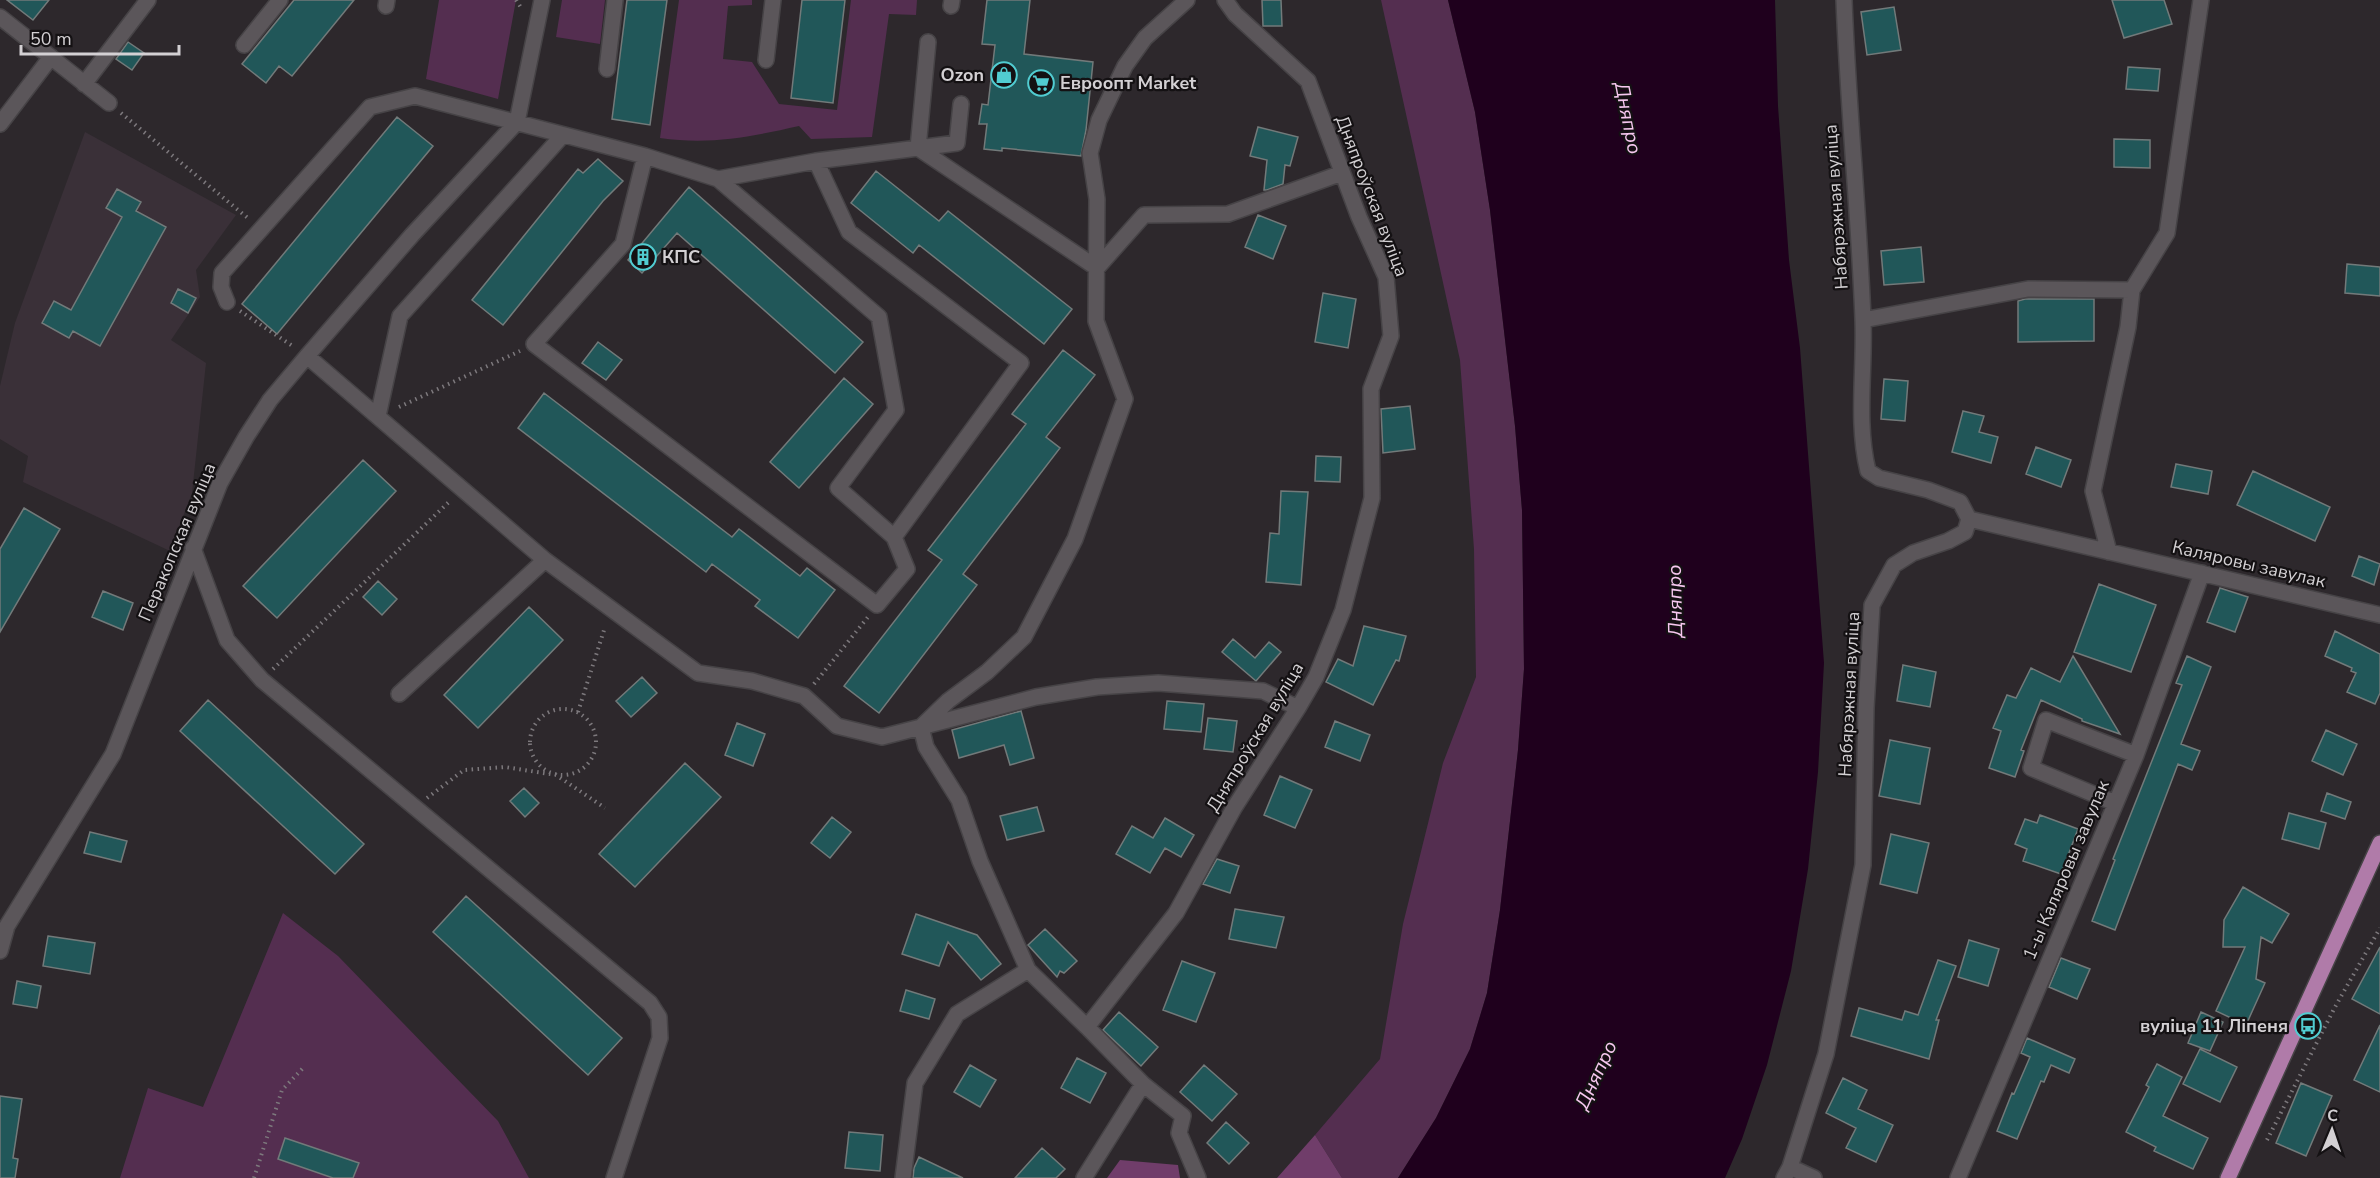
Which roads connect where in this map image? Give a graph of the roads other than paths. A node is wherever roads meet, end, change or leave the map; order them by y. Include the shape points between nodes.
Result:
1 (148, 0) edge
2 (280, 0) edge
3 (542, 0) edge
4 (615, 0) edge
5 (773, 0) edge
6 (1187, 0) edge
7 (1226, 0) edge
8 (1844, 0) edge
9 (2201, 0) edge
10 (0, 17) edge
11 (928, 42) dead end
12 (244, 45) dead end
13 (51, 57) junction
14 (766, 60) dead end
15 (607, 69) dead end
16 (84, 84) junction
17 (109, 103) road end
18 (961, 104) dead end
19 (517, 122) junction
20 (0, 124) edge
21 (562, 136) junction
22 (918, 148) junction
23 (645, 156) junction
24 (816, 161) junction
25 (1342, 173) junction
26 (718, 179) junction
27 (1097, 268) junction
28 (2132, 290) junction
29 (227, 302) road end
30 (1863, 320) junction
31 (307, 356) junction
32 (378, 416) junction
33 (1969, 519) junction
34 (894, 537) junction
35 (193, 548) junction
36 (2109, 552) junction
37 (545, 560) junction
38 (2202, 573) junction
39 (2380, 615) edge
40 (399, 694) dead end
41 (1298, 708) junction
42 (921, 727) junction
43 (2136, 755) junction
44 (2115, 803) junction
45 (2380, 843) edge
46 (0, 951) edge
47 (1028, 970) junction
48 (1087, 1028) junction
49 (1143, 1084) junction
50 (1787, 1172) edge
51 (614, 1178) edge
52 (903, 1178) edge
53 (1084, 1178) edge
54 (1198, 1178) edge
55 (1814, 1178) edge
56 (1958, 1178) edge
57 (2228, 1178) edge

1 - 16 street
2 - 12 street
3 - 19 street
4 - 15 street
5 - 14 street
6 - 27 street via 1145,38 1125,66 1099,120 1090,153 1097,199
7 - 25 street, Дняпроўская вуліца via 1235,14 1308,81
8 - 30 street, Набярэжная вуліца
9 - 28 street via 2167,233
10 - 13 street
11 - 22 street
13 - 16 street
13 - 20 street
16 - 17 street
18 - 22 street via 957,143
19 - 21 street
19 - 29 street via 415,96 370,107 222,273 221,287
19 - 31 street, Перакопская вуліца
21 - 23 street
21 - 32 street via 400,316
22 - 24 street
22 - 27 street
23 - 26 street
23 - 34 street via 623,244 534,344 877,605 907,569
24 - 26 street
24 - 34 street via 849,232 1021,363
25 - 27 street via 1228,214 1144,215
25 - 41 street, Дняпроўская вуліца via 1386,277 1391,336 1371,389 1372,498 1344,610 1316,677
26 - 34 street via 879,317 896,410 838,489
27 - 42 street via 1096,321 1125,399 1075,539 1024,637
28 - 30 street via 2028,289
28 - 36 street via 2093,491
30 - 33 street, Набярэжная вуліца via 1863,448 1868,471 1879,478 1960,502
31 - 32 street
31 - 35 street, Перакопская вуліца via 270,400 246,437 220,483
32 - 37 street
33 - 36 street, Каляровы завулак
33 - 50 street, Набярэжная вуліца via 1965,532 1894,565 1872,605 1863,865 1826,1054
35 - 46 street, Перакопская вуліца via 113,754 7,926
35 - 51 street via 227,640 262,680 650,1003 659,1017 660,1038
36 - 38 street, Каляровы завулак
37 - 40 street
37 - 42 street via 698,673 752,681 804,696 837,726 882,737
38 - 39 street, Каляровы завулак
38 - 43 street, 1-ы Каляровы завулак
41 - 42 street via 1263,691 1158,683 1036,697
41 - 48 street, Дняпроўская вуліца via 1234,808 1176,913
42 - 47 street via 926,747 959,800 980,861
43 - 44 street, 1-ы Каляровы завулак
43 - 44 street via 2046,720 2031,768
44 - 56 street, 1-ы Каляровы завулак
45 - 57 main road
47 - 48 street
47 - 52 street via 957,1014 921,1073 915,1083
48 - 49 street
49 - 53 street
49 - 54 street via 1183,1116 1179,1133
50 - 55 street

